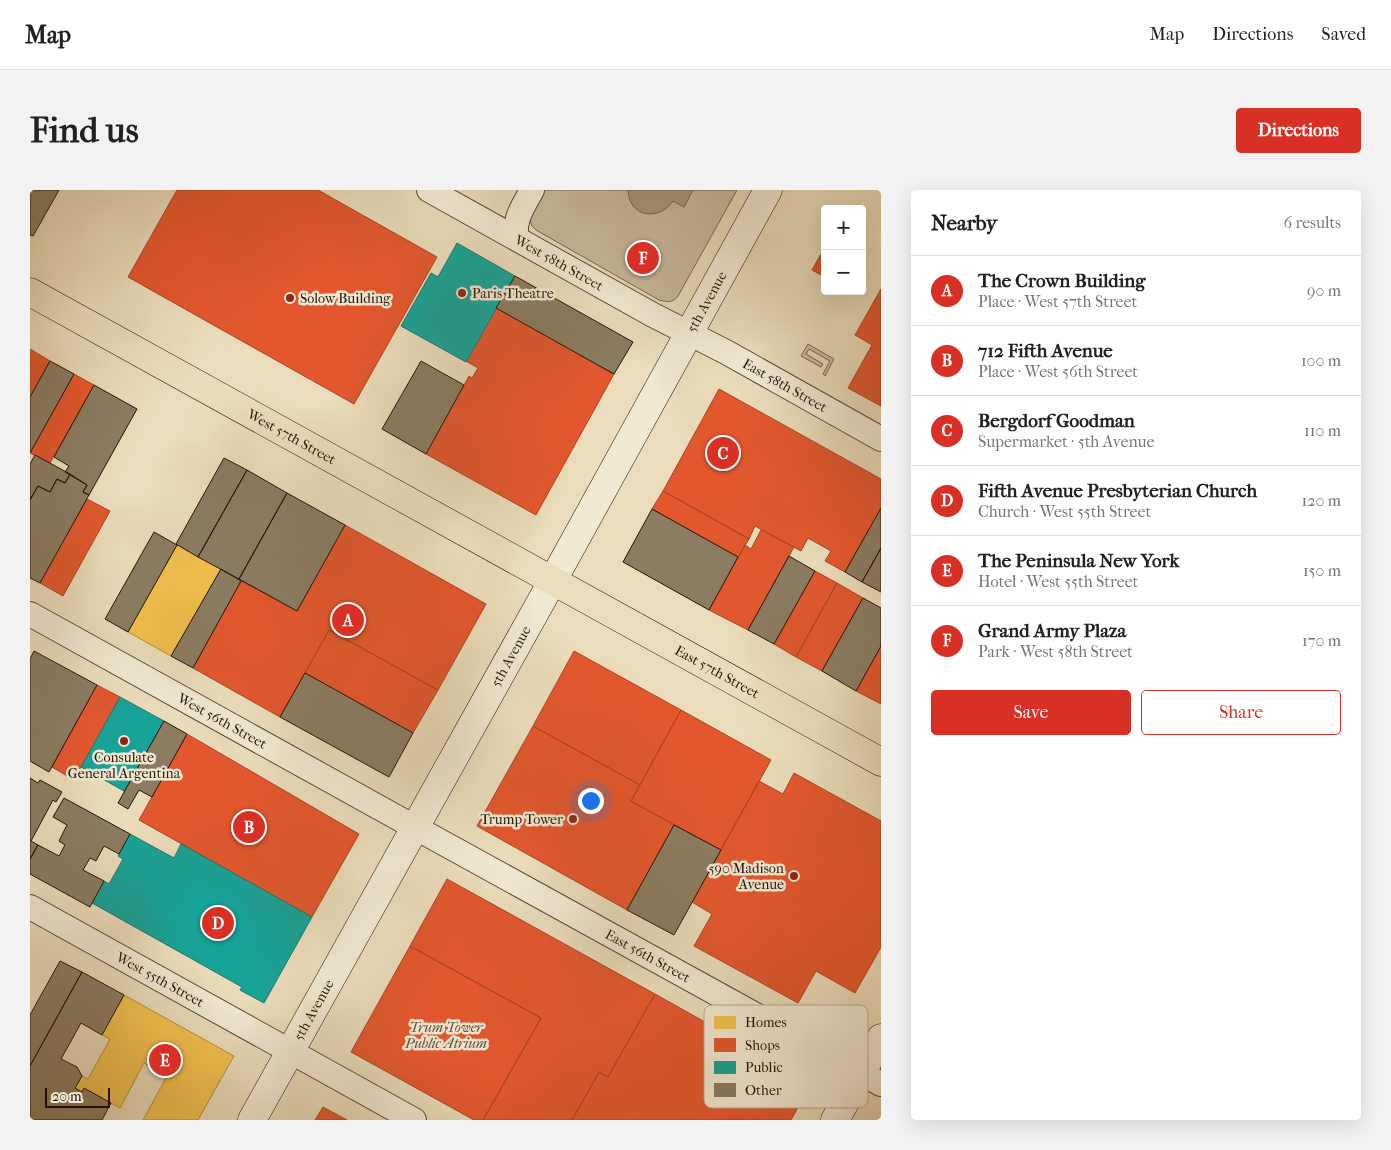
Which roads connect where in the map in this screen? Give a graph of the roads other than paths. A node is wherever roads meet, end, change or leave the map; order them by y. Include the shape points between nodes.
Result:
1 (429, 190) edge
2 (532, 190) edge
3 (768, 190) edge
4 (516, 238) junction
5 (30, 292) edge
6 (689, 333) junction
7 (881, 439) edge
8 (553, 580) junction
9 (30, 614) edge
10 (881, 762) edge
11 (416, 828) junction
12 (30, 907) edge
13 (738, 1005) edge
14 (881, 1038) edge
15 (290, 1051) junction
16 (871, 1078) edge
17 (845, 1108) edge
18 (252, 1120) edge
19 (414, 1120) edge
20 (835, 1120) edge

1 - 4 street, West 58th Street
2 - 4 street via 516,222
3 - 6 main road, 5th Avenue
4 - 6 street, West 58th Street
5 - 8 main road, West 57th Street
6 - 7 street, East 58th Street
6 - 8 main road, 5th Avenue
8 - 10 main road, East 57th Street
8 - 11 main road, 5th Avenue
9 - 11 street, West 56th Street
11 - 13 street, East 56th Street
11 - 15 main road, 5th Avenue
12 - 15 street, West 55th Street
14 - 16 main road
15 - 18 main road, 5th Avenue
15 - 19 street, West 55th Street
17 - 20 main road

